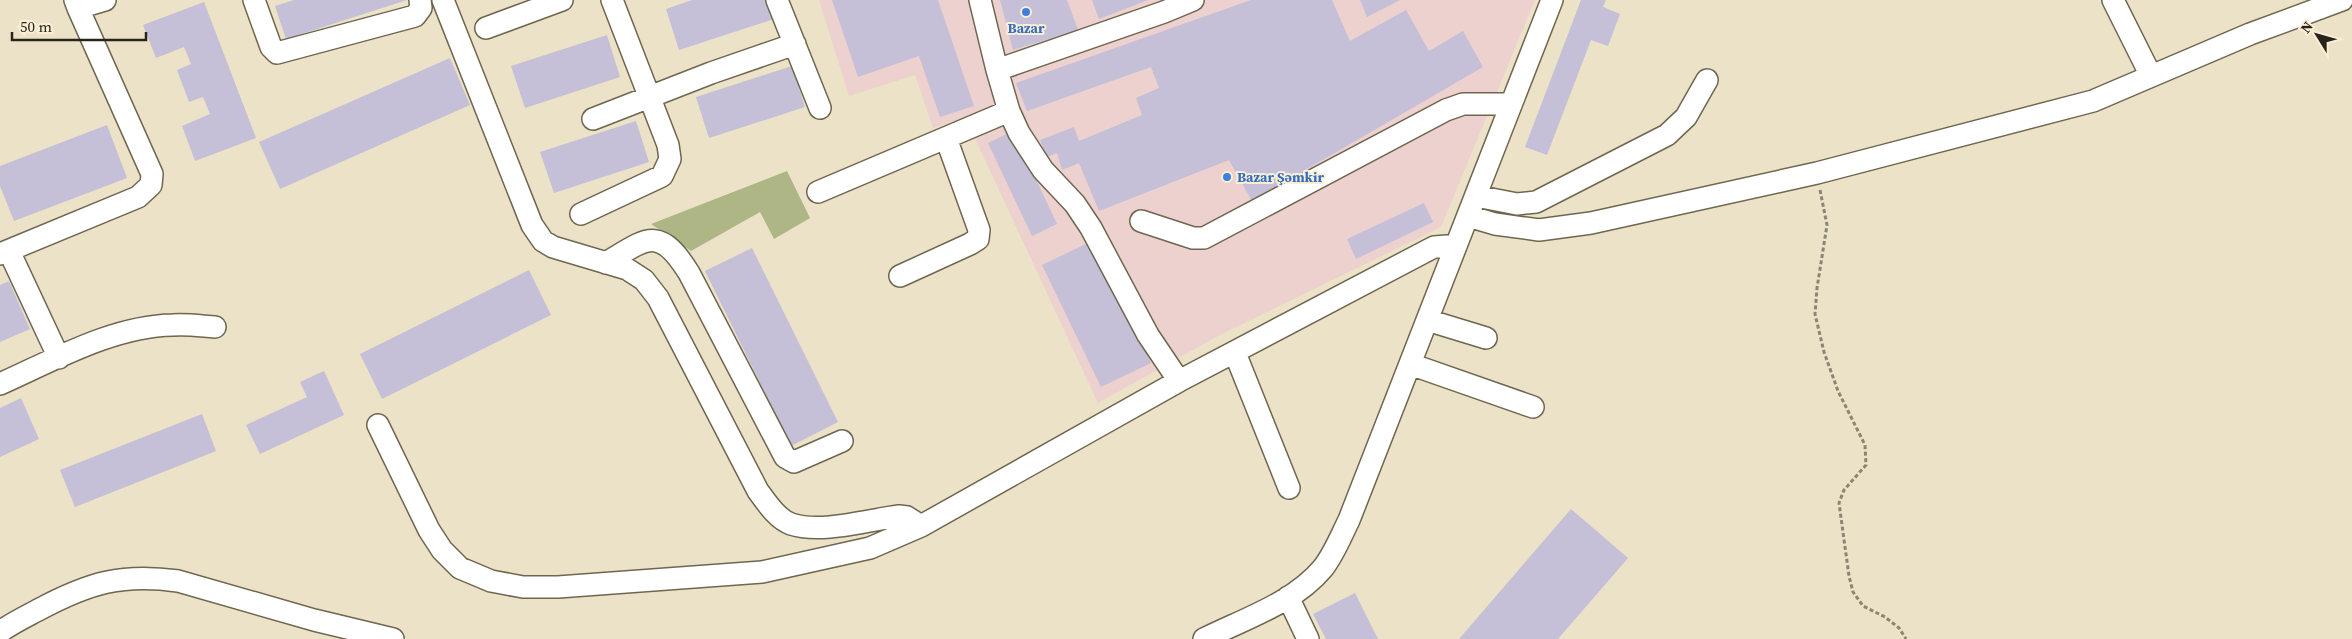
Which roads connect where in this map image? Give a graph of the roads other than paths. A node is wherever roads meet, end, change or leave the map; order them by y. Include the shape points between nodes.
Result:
1 (105, 0) edge
2 (254, 0) edge
3 (420, 0) edge
4 (443, 0) edge
5 (562, 0) edge
6 (612, 0) edge
7 (777, 0) edge
8 (980, 0) edge
9 (1193, 0) edge
10 (1552, 0) edge
11 (2113, 0) edge
12 (2342, 0) edge
13 (76, 4) edge
14 (486, 28) dead end
15 (795, 44) junction
16 (997, 70) junction
17 (2151, 76) junction
18 (1707, 80) dead end
19 (648, 97) junction
20 (1511, 104) junction
21 (820, 108) dead end
22 (1009, 111) junction
23 (593, 119) dead end
24 (946, 138) junction
25 (818, 192) dead end
26 (1476, 196) junction
27 (581, 214) dead end
28 (1468, 216) junction
29 (1141, 221) dead end
30 (1447, 246) dead end
31 (4, 252) edge
32 (606, 263) junction
33 (900, 276) dead end
34 (1427, 320) junction
35 (215, 327) dead end
36 (1486, 338) dead end
37 (1235, 353) junction
38 (59, 358) junction
39 (1410, 364) junction
40 (1179, 382) junction
41 (0, 384) edge
42 (1533, 407) dead end
43 (378, 425) dead end
44 (842, 441) dead end
45 (1289, 488) dead end
46 (921, 526) junction
47 (1288, 596) junction
48 (0, 632) edge
49 (393, 639) edge
50 (1204, 639) edge
51 (1308, 639) edge

1 - 13 street
2 - 3 street via 271,47 277,53 415,16 421,8
4 - 32 street via 532,225 543,241 553,247
5 - 14 street
6 - 19 street
7 - 15 street
8 - 16 street
9 - 16 street
10 - 20 street
11 - 17 street
12 - 17 street
13 - 31 street via 152,174 151,185 138,196
15 - 19 street
15 - 21 street
16 - 22 street
17 - 28 street via 2092,101 1817,173 1591,223 1539,230 1495,224
18 - 26 street via 1686,117 1667,134 1536,202 1517,204
19 - 23 street
19 - 27 street via 668,145 670,160 667,170 662,176
20 - 26 street
20 - 29 street via 1463,104 1446,110 1204,238 1193,238
22 - 24 street
22 - 40 street via 1019,133 1044,170 1075,204 1091,228 1148,335
24 - 25 street
24 - 33 street via 980,230 978,239
26 - 28 street
28 - 34 street
30 - 37 street via 1434,247
31 - 38 street
32 - 44 street via 641,241 654,239 666,245 677,254 689,273 785,457 794,462
32 - 46 street via 626,269 644,280 658,298 758,492 774,512 790,524 814,528 899,516
34 - 36 street
34 - 39 street
35 - 38 street via 172,325 132,331
37 - 40 street
37 - 45 street
38 - 41 street
39 - 42 street
39 - 47 street via 1334,550 1324,567
40 - 46 street
43 - 46 street via 442,550 460,568 499,583 558,587 762,572 870,548
47 - 50 street
47 - 51 street
48 - 49 street via 71,593 103,581 157,578

